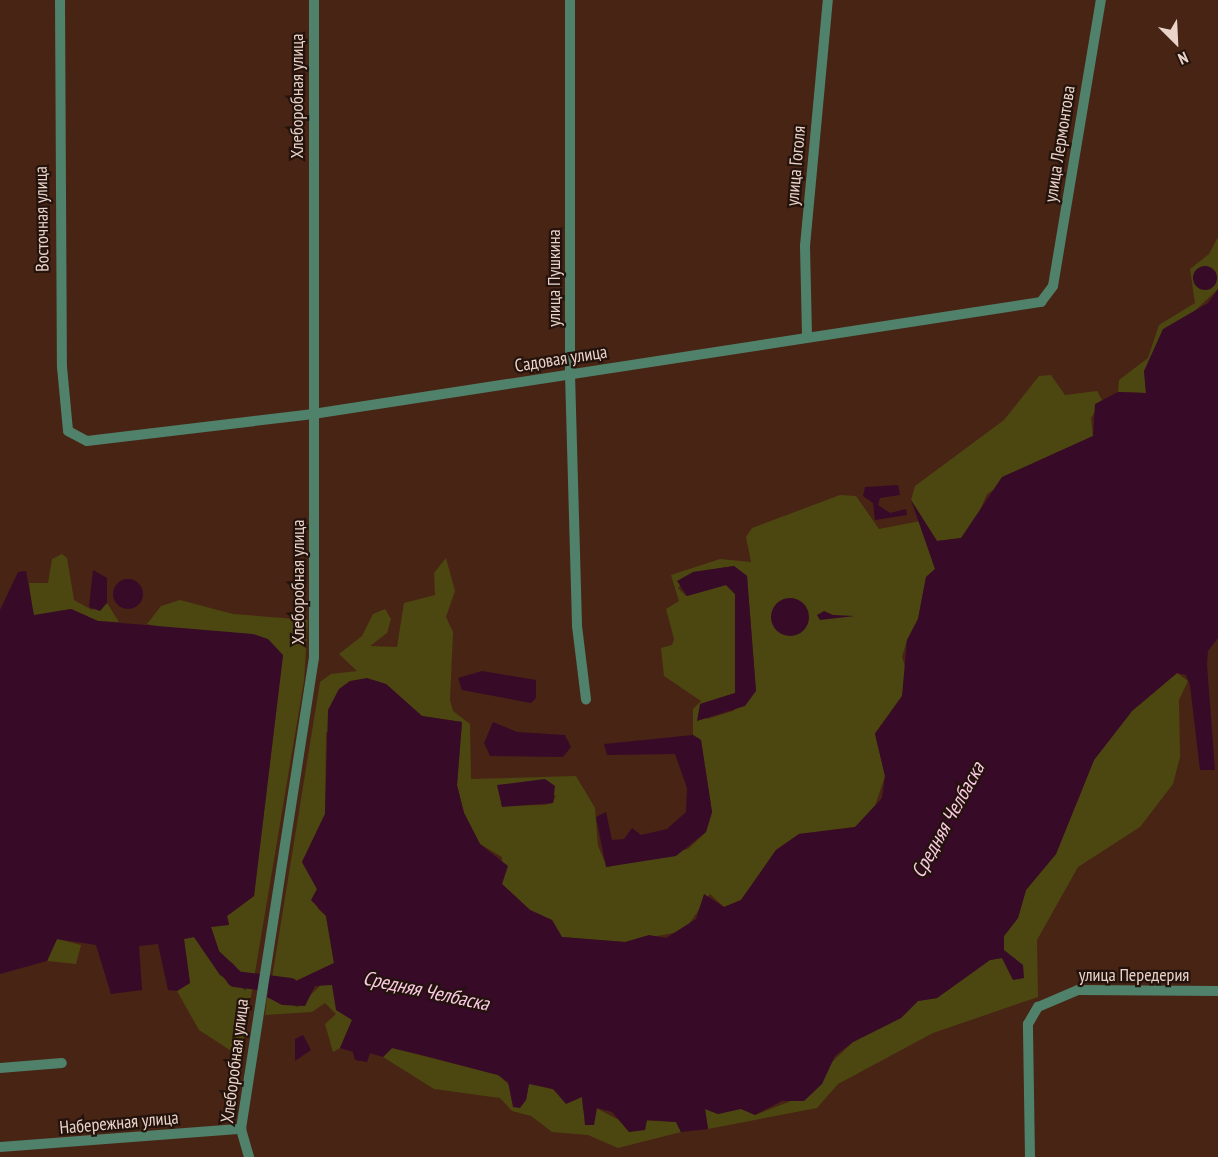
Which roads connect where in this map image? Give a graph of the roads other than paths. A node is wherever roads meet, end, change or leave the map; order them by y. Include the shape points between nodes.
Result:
1 (60, 0) edge
2 (314, 0) edge
3 (570, 0) edge
4 (828, 0) edge
5 (1101, 0) edge
6 (1051, 293) joint
7 (807, 335) junction
8 (570, 374) junction
9 (314, 414) junction
10 (72, 436) joint
11 (586, 699) dead end
12 (1218, 991) edge
13 (62, 1063) dead end
14 (0, 1068) edge
15 (241, 1129) junction
16 (0, 1147) edge
17 (249, 1157) edge
18 (1030, 1157) edge

1 - 10 street, Восточная улица via 58,242 62,367
2 - 9 street, Хлеборобная улица
3 - 8 street, улица Пушкина
4 - 7 street, улица Гоголя via 805,246
5 - 6 street, улица Лермонтова
6 - 7 street, Садовая улица via 1030,305
7 - 8 street, Садовая улица
8 - 9 street, Садовая улица
8 - 11 street, улица Пушкина via 577,626
9 - 10 street, Садовая улица via 87,441
9 - 15 street, Хлеборобная улица via 314,658
12 - 18 street, улица Передерия via 1067,992 1038,1007 1028,1024
13 - 14 street
15 - 16 street, Набережная улица
15 - 17 street, Хлеборобная улица

